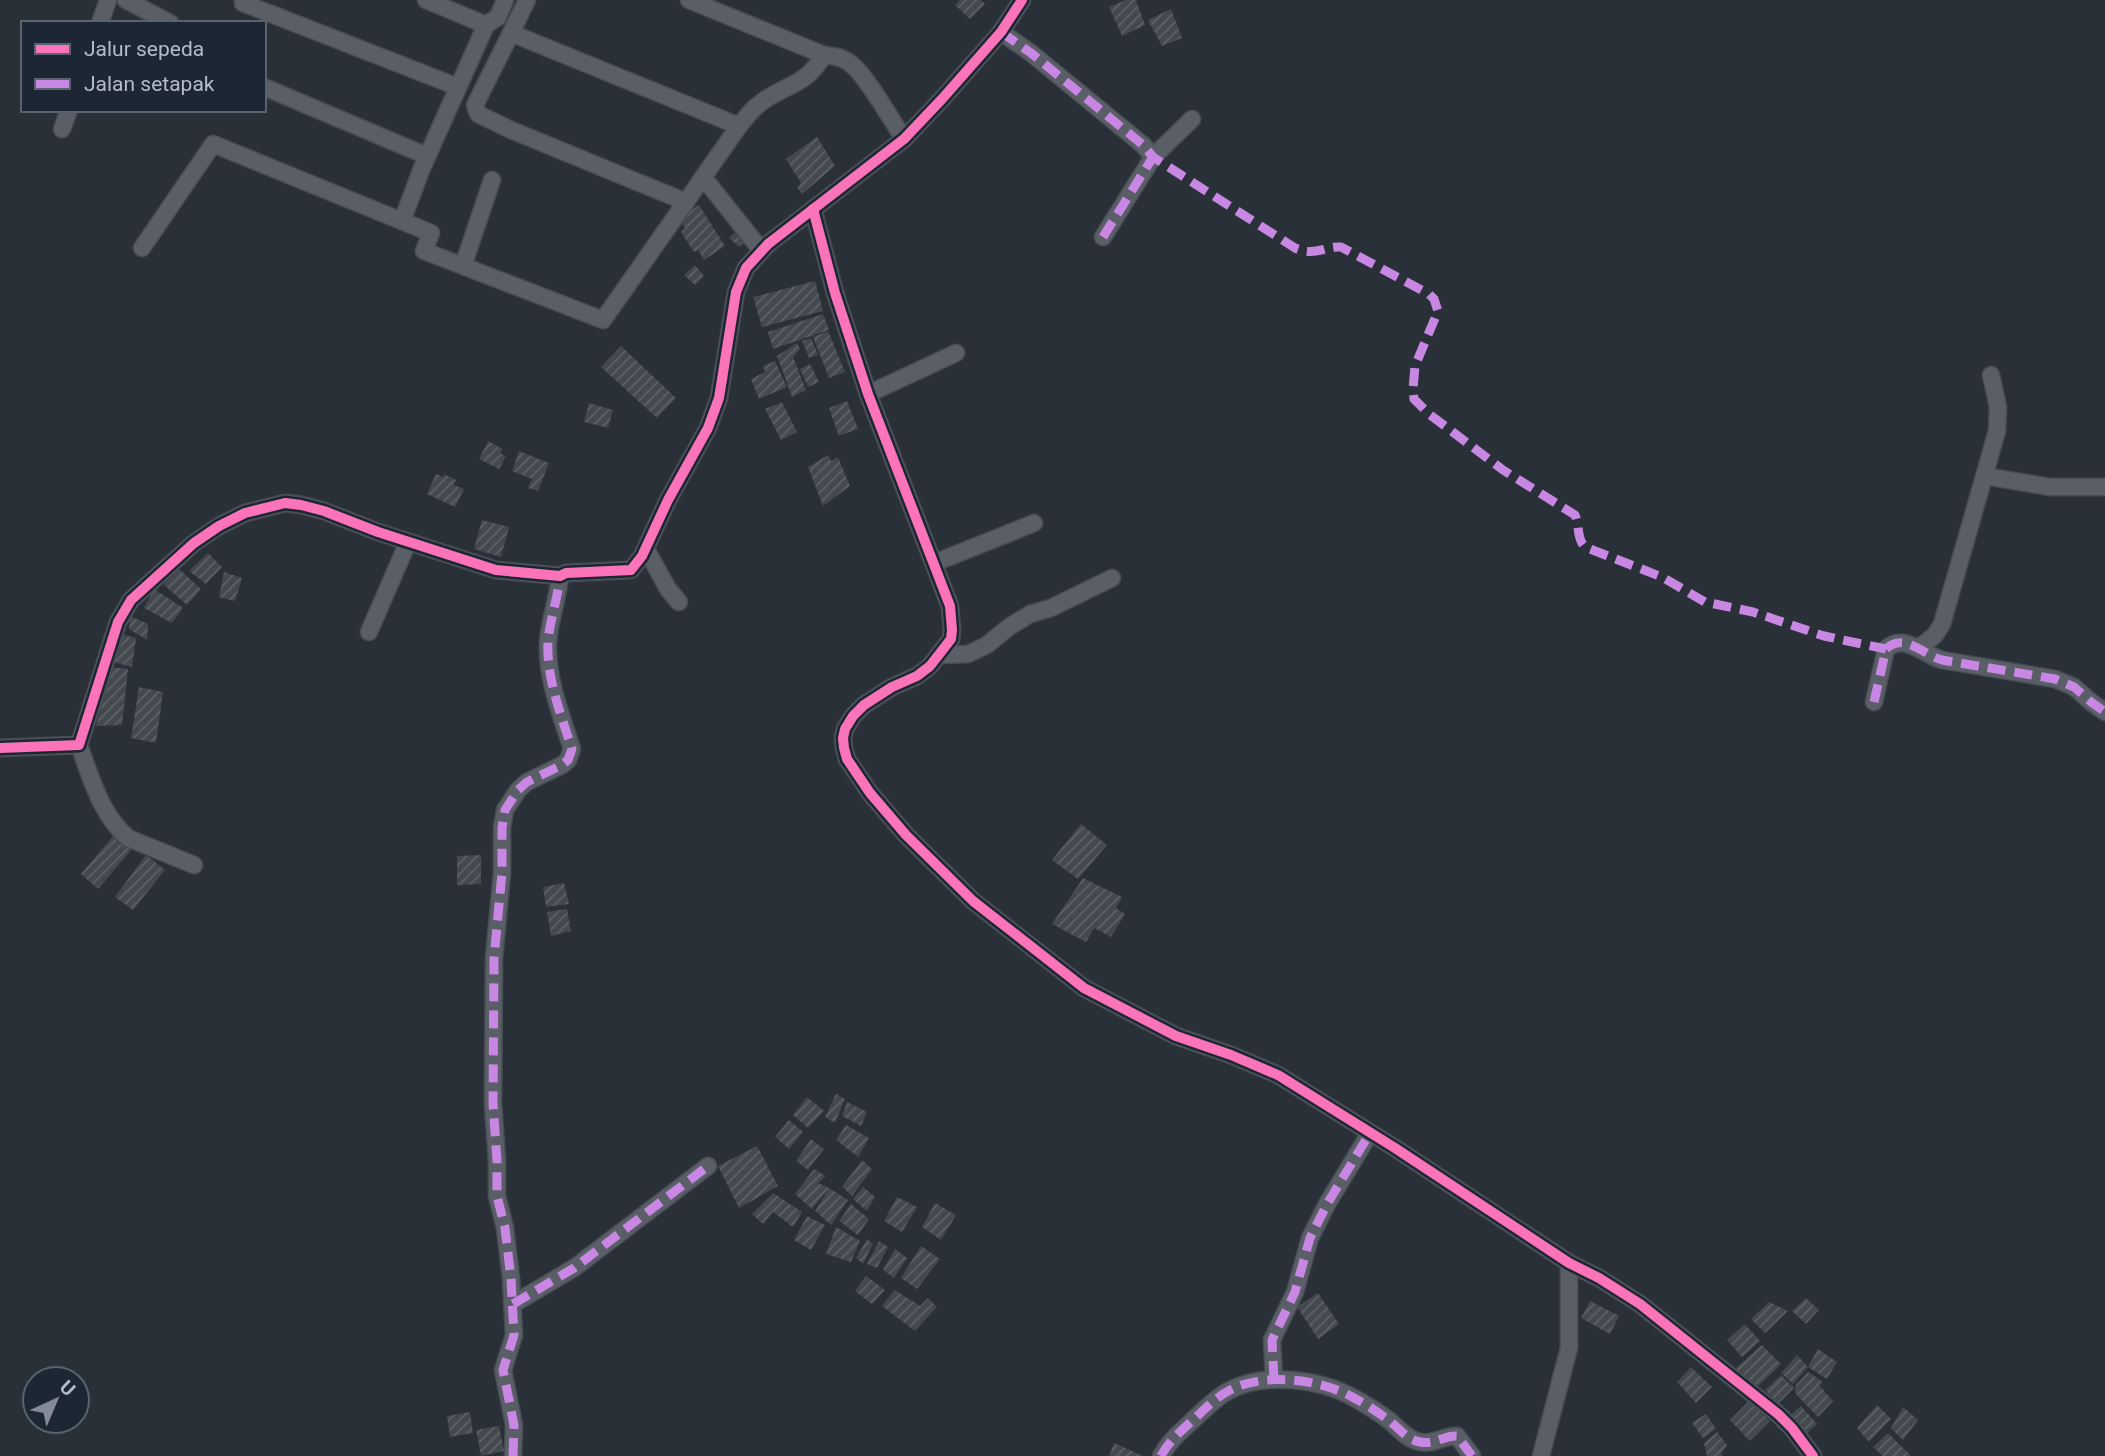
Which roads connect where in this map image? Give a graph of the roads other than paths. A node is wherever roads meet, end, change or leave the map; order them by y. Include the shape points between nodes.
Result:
1 (108, 0) edge
2 (125, 0) edge
3 (243, 0) edge
4 (426, 0) edge
5 (505, 0) edge
6 (527, 0) edge
7 (689, 0) edge
8 (1022, 0) edge
9 (101, 21) edge
10 (166, 21) edge
11 (486, 24) junction
12 (1001, 32) junction
13 (511, 33) junction
14 (824, 55) junction
15 (458, 87) junction
16 (266, 89) edge
17 (68, 112) edge
18 (1192, 119) dead end
19 (739, 126) junction
20 (62, 129) dead end
21 (904, 139) junction
22 (427, 156) junction
23 (1153, 157) junction
24 (703, 177) junction
25 (492, 180) dead end
26 (686, 202) junction
27 (813, 209) junction
28 (402, 221) junction
29 (1103, 237) dead end
30 (142, 248) dead end
31 (761, 250) junction
32 (463, 266) junction
33 (956, 354) dead end
34 (1991, 375) dead end
35 (868, 394) junction
36 (1985, 476) junction
37 (2105, 487) edge
38 (1034, 523) dead end
39 (408, 542) junction
40 (646, 549) junction
41 (934, 563) junction
42 (560, 576) junction
43 (1112, 578) dead end
44 (679, 602) dead end
45 (369, 632) dead end
46 (1919, 648) junction
47 (939, 655) junction
48 (1874, 702) dead end
49 (2105, 712) edge
50 (79, 746) junction
51 (0, 748) edge
52 (194, 865) dead end
53 (1370, 1133) junction
54 (708, 1166) dead end
55 (1569, 1263) junction
56 (513, 1304) junction
57 (1274, 1379) junction
58 (513, 1456) edge
59 (1161, 1456) edge
60 (1472, 1456) edge
61 (1541, 1456) edge
62 (1813, 1456) edge

1 - 9 street
2 - 10 street
3 - 15 street
4 - 11 street
5 - 11 street via 498,17
6 - 13 street
7 - 14 street
8 - 12 street
11 - 15 street
12 - 21 street
12 - 23 street
13 - 19 street
13 - 26 street via 475,105 481,117
14 - 19 street via 808,76 757,105
14 - 21 street via 840,57 856,68
15 - 22 street
16 - 22 street
17 - 20 street
18 - 23 street
19 - 24 street
21 - 27 street
22 - 28 street
23 - 29 street
24 - 26 street
24 - 31 street
25 - 32 street
26 - 32 street via 603,320
27 - 31 street
27 - 35 street
28 - 30 street via 213,144
28 - 32 street via 430,233 424,251
31 - 40 street via 746,268 736,292 719,398 708,428
33 - 35 street
34 - 36 street via 1999,418
35 - 41 street
36 - 37 street via 2050,487
36 - 46 street via 1942,624
38 - 41 street
39 - 42 street via 496,570
39 - 45 street
39 - 50 street via 324,511 285,503 245,513 219,526 194,543 122,613
40 - 42 street via 631,570
40 - 44 street
41 - 47 street via 952,617 951,639
42 - 56 street via 548,645 571,755 517,790 505,810 502,828 494,958 493,1104 497,1196
43 - 47 street via 1030,614 968,654
46 - 48 street via 1901,642 1886,649
46 - 49 street via 1942,660 2067,683
47 - 53 street via 917,676 864,705 845,729 848,759 906,835 973,901 1084,988 1176,1036 1278,1075
50 - 51 street
50 - 52 street via 97,795 122,832
53 - 55 street
53 - 57 street via 1310,1238 1295,1292 1272,1340
54 - 56 street via 574,1268
55 - 61 street via 1569,1348
55 - 62 street via 1651,1312 1779,1413
56 - 58 street via 514,1335 503,1370 514,1425
57 - 59 street via 1229,1390 1169,1442
57 - 60 street via 1332,1387 1420,1442 1457,1436

